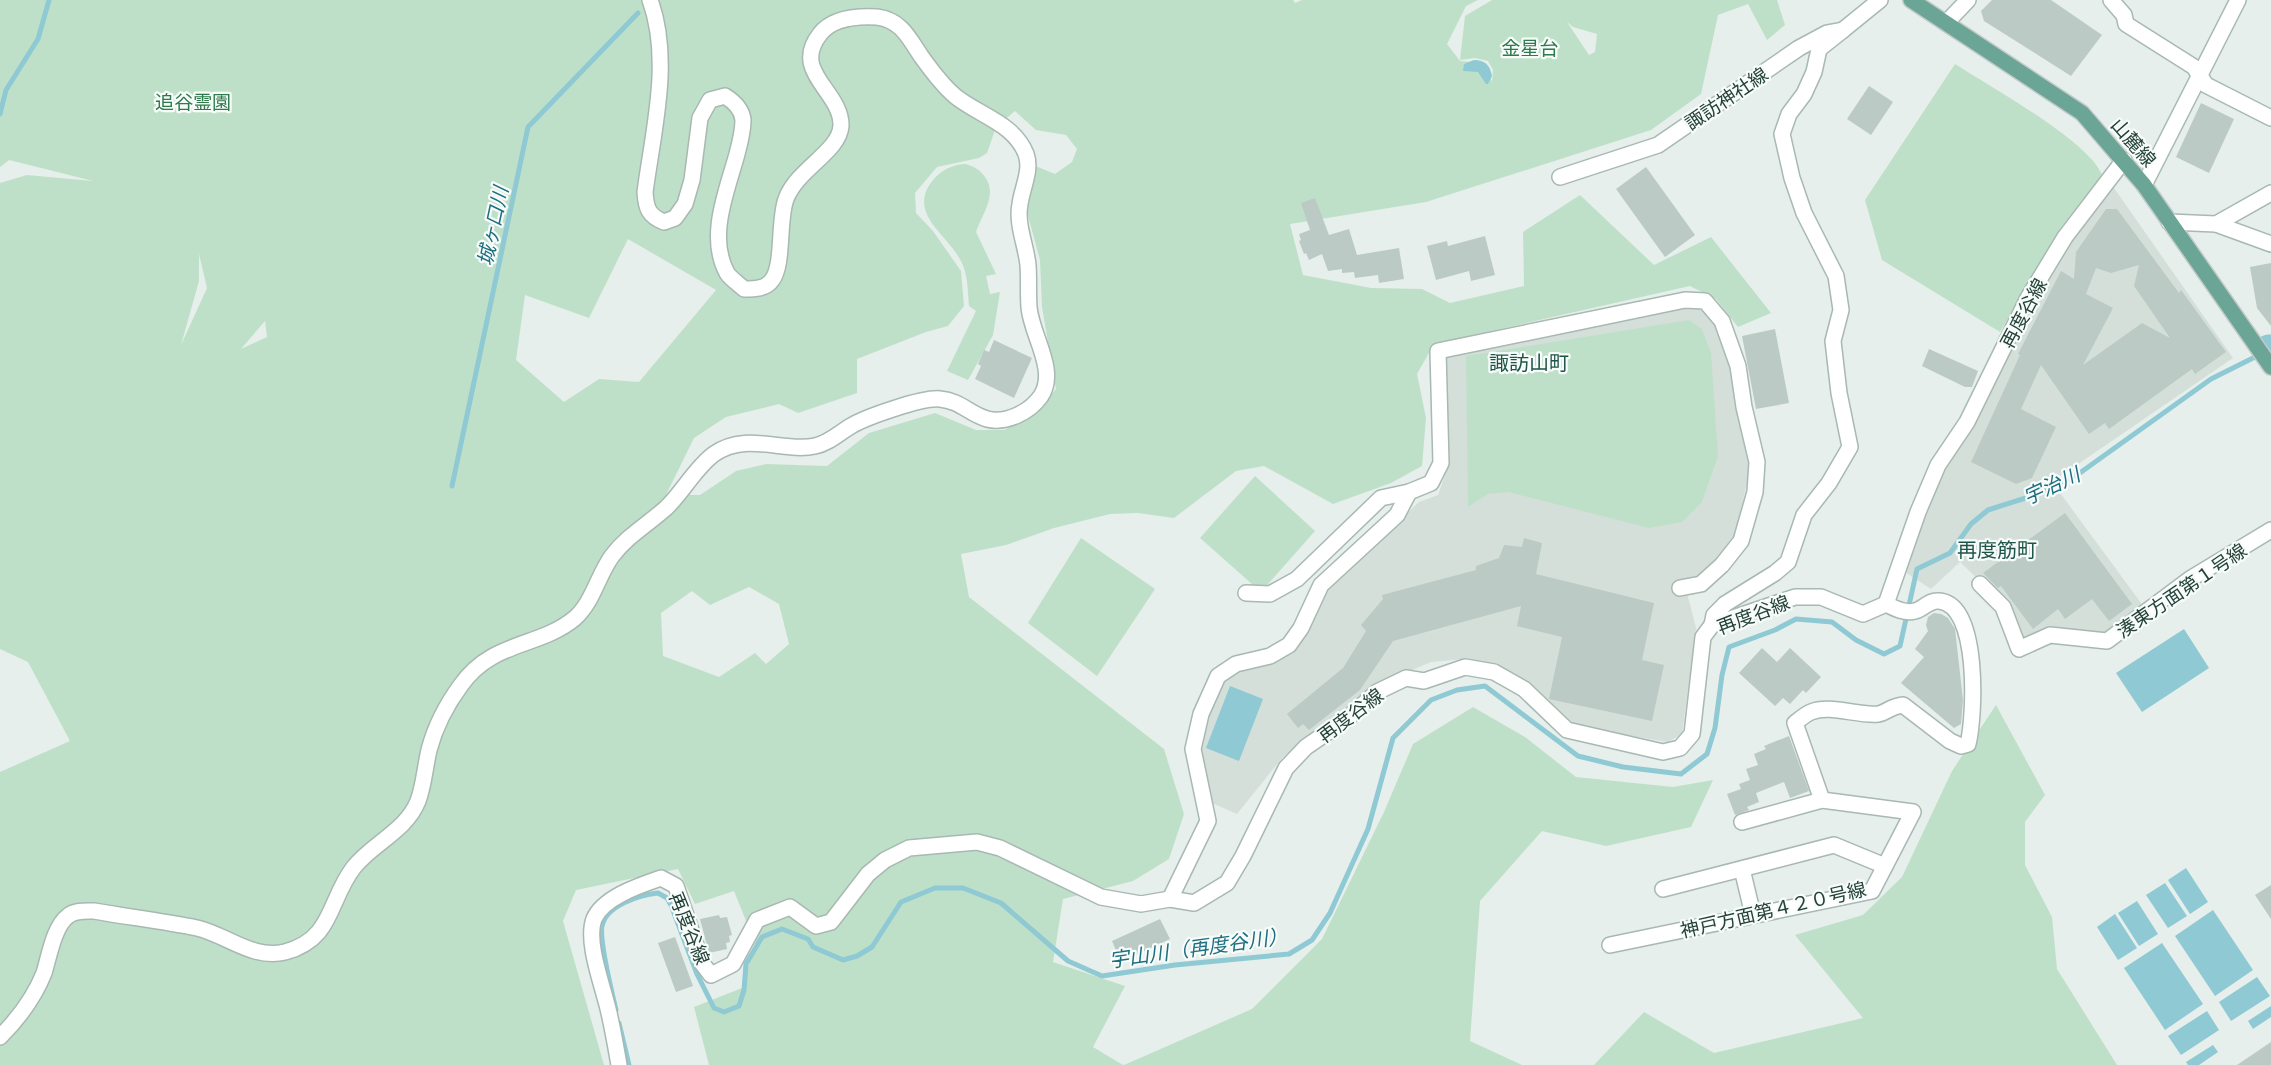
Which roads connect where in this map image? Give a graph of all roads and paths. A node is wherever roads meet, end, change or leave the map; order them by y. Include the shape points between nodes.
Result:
1 (650, 0) edge
2 (1880, 0) edge
3 (1911, 0) edge
4 (1968, 0) edge
5 (2111, 0) edge
6 (2238, 0) edge
7 (1946, 23) junction
8 (1844, 30) junction
9 (2199, 76) junction
10 (2271, 118) edge
11 (2124, 160) junction
12 (1560, 176) dead end
13 (2144, 185) junction
14 (2271, 193) edge
15 (2170, 222) junction
16 (2216, 224) junction
17 (2271, 244) edge
18 (2268, 364) edge
19 (1409, 492) junction
20 (2271, 530) edge
21 (1980, 584) dead end
22 (1680, 588) dead end
23 (1246, 593) dead end
24 (1893, 607) junction
25 (1712, 626) junction
26 (1822, 800) junction
27 (1742, 822) dead end
28 (1885, 866) junction
29 (1742, 869) junction
30 (1663, 890) dead end
31 (1170, 900) junction
32 (1753, 915) junction
33 (1610, 945) dead end
34 (0, 1037) edge
35 (619, 1065) edge

1 - 34 street via 661,48 646,208 652,217 664,222 675,218 685,204 692,180 700,118 710,100 725,96 735,103 743,118 741,140 719,219 718,240 728,275 744,289 759,289 772,281 778,265 783,206 792,186 840,135 841,121 836,104 815,77 810,58 816,38 829,24 852,18 879,17 893,21 907,32 936,76 956,97 1012,132 1027,155 1028,171 1018,212 1028,262 1029,310 1047,377 1044,392 1033,405 1016,416 999,420 983,418 959,403 933,398 854,424 814,447 764,443 732,446 718,451 665,509 627,538 608,561 585,608 572,621 556,631 503,650 478,666 463,681 435,731 418,803 406,820 352,868 321,931 303,944 283,952 262,954 202,929 81,910 68,916 61,926 26,1009
2 - 8 street, 諏訪神社線
3 - 7 main road, 山麓線
4 - 7 street
5 - 9 street via 2124,15 2126,24 2194,67
6 - 9 street
7 - 11 main road, 山麓線 via 2082,113
8 - 12 street, 諏訪神社線 via 1827,32 1800,48 1658,145
8 - 25 street via 1819,49 1814,72 1804,94 1788,114 1782,134 1804,214 1836,276 1841,310 1833,341 1838,393 1850,447 1829,483 1804,514 1788,562 1726,604 1714,615
9 - 10 street via 2206,85
9 - 13 street
11 - 13 main road, 山麓線
11 - 24 street, 再度谷線 via 2065,237 2028,298 1967,422 1938,465 1918,512
13 - 15 main road, 山麓線
14 - 16 street
15 - 16 street
15 - 18 main road, 山麓線
16 - 17 street
19 - 22 street via 1431,483 1441,463 1438,351 1685,300 1705,301 1722,321 1738,366 1758,462 1755,492 1741,541 1701,584
19 - 23 street via 1381,498 1297,579 1270,594
19 - 31 street via 1397,515 1322,585 1302,628 1289,645 1270,656 1236,664 1218,676 1201,714 1193,749 1208,821
20 - 21 street, 湊東方面第１号線 via 2190,579 2107,641 2050,635 2018,649 2003,607
24 - 25 street, 再度谷線 via 1863,614 1821,597 1795,597
24 - 26 street via 1915,611 1928,602 1940,601 1952,605 1961,618 1974,684 1968,744 1961,746 1950,740 1903,704 1880,714 1821,709 1810,712 1795,723
25 - 31 street, 再度谷線 via 1703,637 1692,734 1680,748 1663,752 1567,730 1524,689 1494,672 1465,667 1424,681 1406,678 1377,692 1348,718 1306,747 1286,768 1244,856 1227,883 1194,903
26 - 27 street
26 - 28 street, 神戸方面第４２０号線 via 1913,812
28 - 29 street via 1834,846
28 - 32 street, 神戸方面第４２０号線 via 1872,891
29 - 30 street
29 - 32 street
31 - 35 street, 再度谷線 via 1141,904 1101,896 1000,848 977,842 909,848 885,860 868,874 831,922 816,926 790,907 757,920 733,964 710,975 702,963 676,886 661,878 636,886 603,908 594,919 593,948
32 - 33 street, 神戸方面第４２０号線

